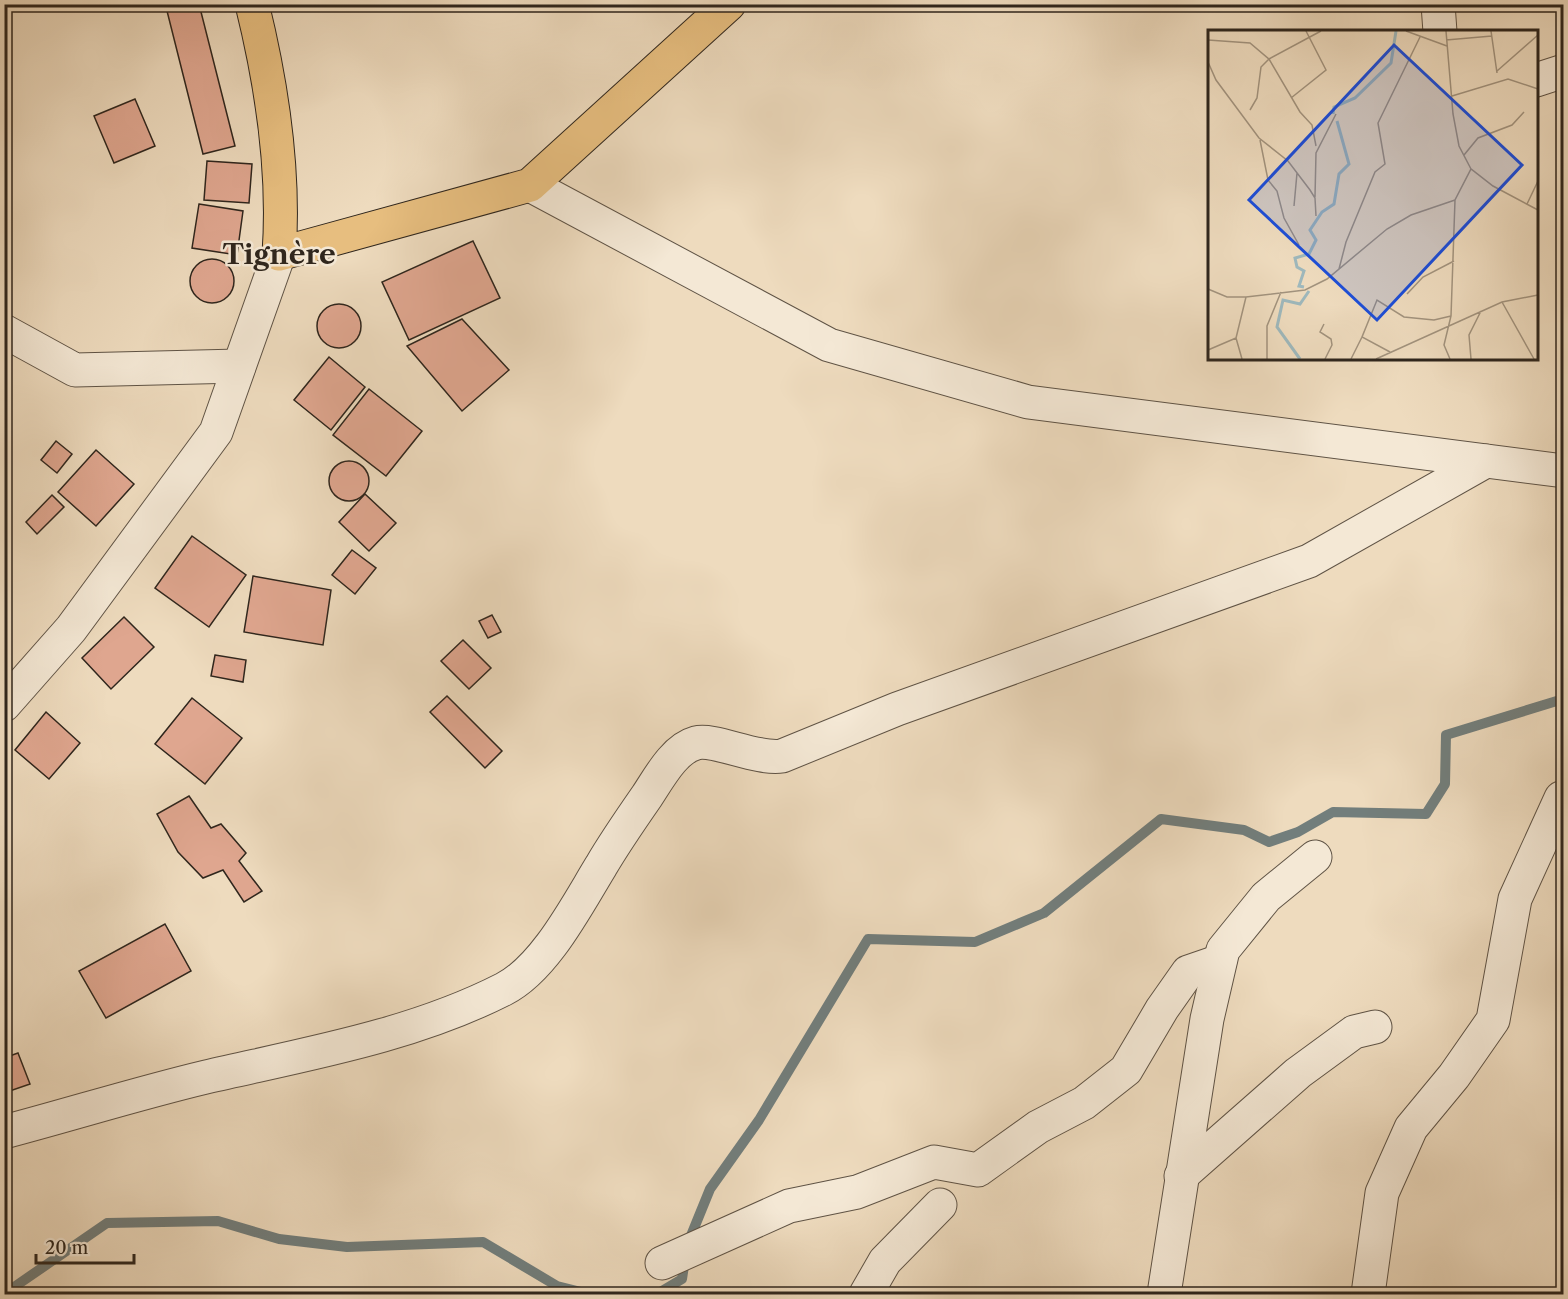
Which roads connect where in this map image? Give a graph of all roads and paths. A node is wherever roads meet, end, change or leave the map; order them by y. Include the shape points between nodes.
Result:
1 (252, 4) edge
2 (729, 4) edge
3 (1438, 4) edge
4 (1440, 30) edge
5 (1563, 71) edge
6 (1538, 79) edge
7 (530, 185) junction
8 (279, 254) junction
9 (4, 331) edge
10 (239, 366) junction
11 (1486, 461) junction
12 (1563, 471) edge
13 (4, 705) edge
14 (1561, 798) dead end
15 (1315, 857) dead end
16 (1220, 961) junction
17 (1375, 1027) dead end
18 (4, 1132) edge
19 (1181, 1176) junction
20 (940, 1205) dead end
21 (662, 1263) dead end
22 (866, 1294) edge
23 (1164, 1294) edge
24 (1368, 1294) edge

1 - 8 main road via 263,47 277,146 282,216
2 - 7 main road
3 - 4 street
5 - 6 street
7 - 8 main road
7 - 11 street via 829,345 1028,402
8 - 10 street
9 - 10 street via 75,370
10 - 13 street via 216,432 72,629
11 - 12 street
11 - 18 street via 1310,561 897,709 782,756 704,742 687,746 664,770 536,963 504,990 395,1031 201,1078
14 - 24 street via 1515,899 1493,1020 1411,1128 1382,1193
15 - 16 street via 1266,897 1223,950
16 - 19 street
16 - 21 street via 1188,972 1126,1070 1084,1103 1038,1127 978,1170 933,1162 857,1192 789,1206
17 - 19 street via 1354,1032 1298,1073
19 - 23 street
20 - 22 street via 885,1261

